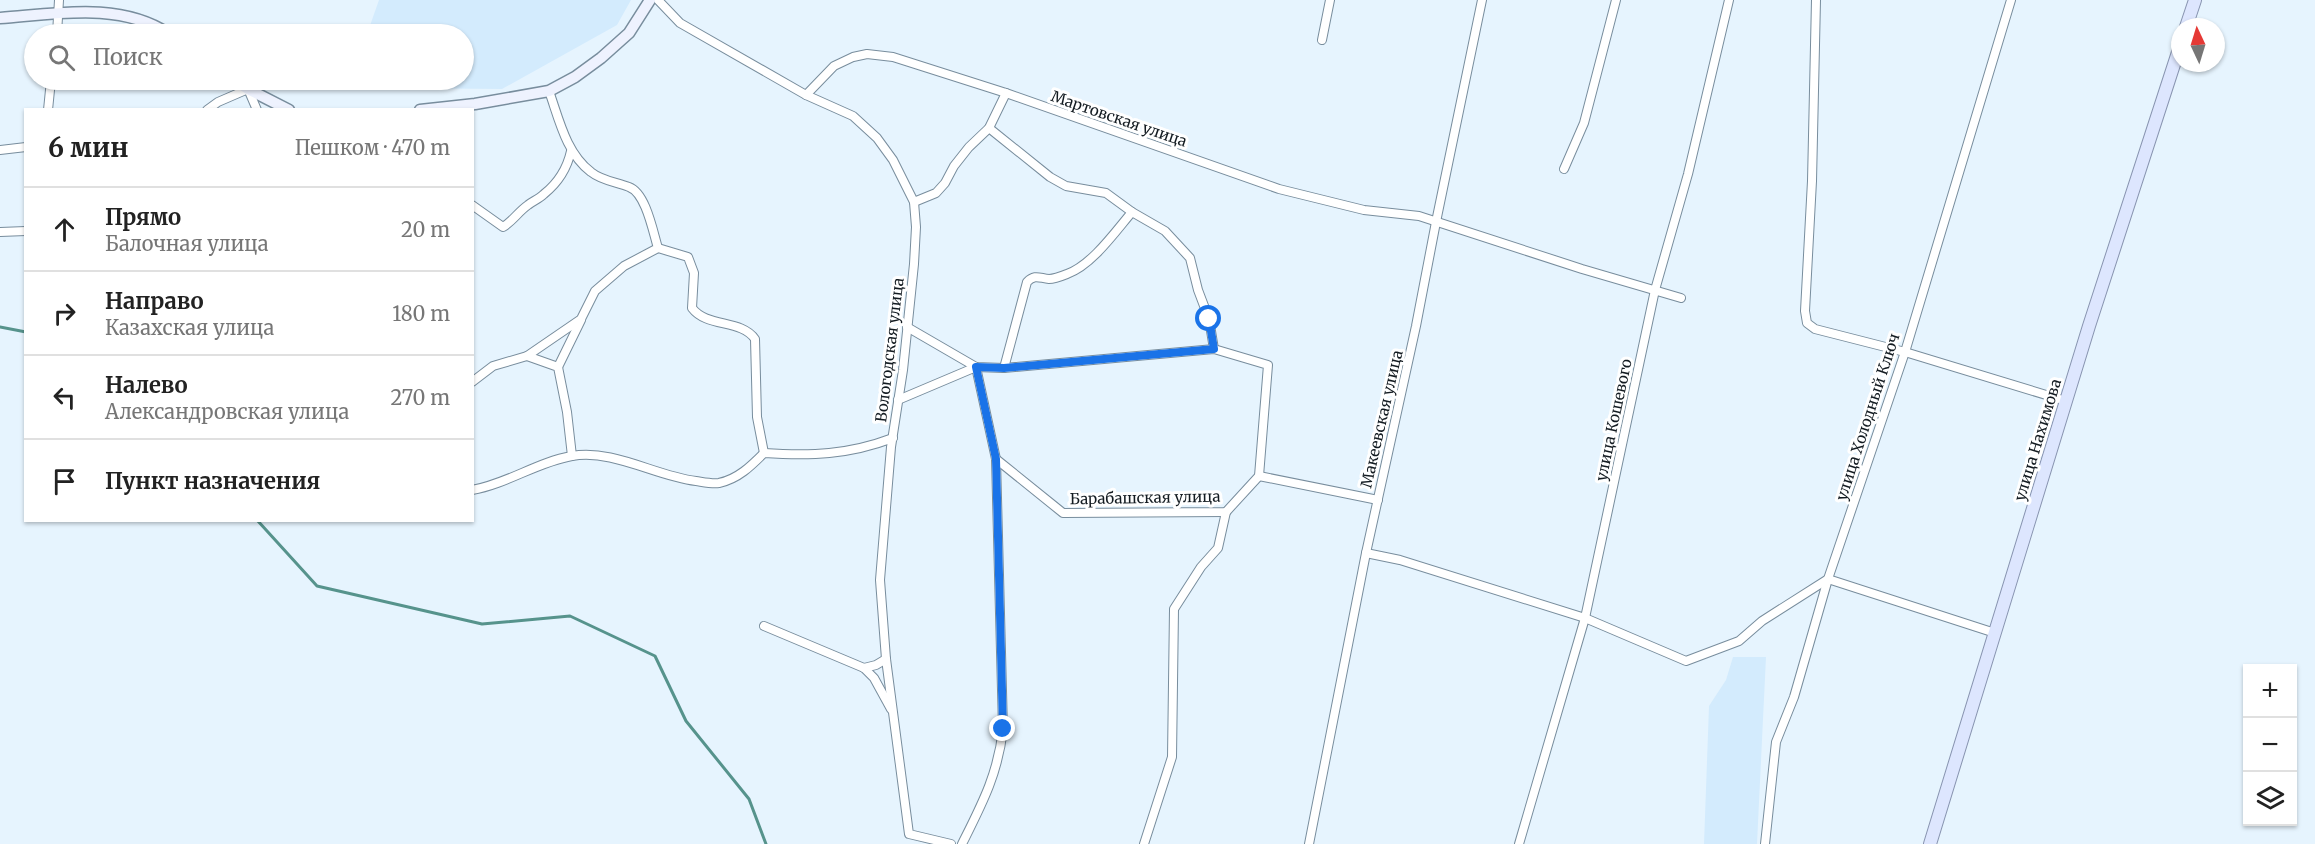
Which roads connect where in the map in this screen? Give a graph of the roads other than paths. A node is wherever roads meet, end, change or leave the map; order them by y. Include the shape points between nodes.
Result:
1 (60, 0) edge
2 (650, 0) edge
3 (658, 0) edge
4 (1330, 0) edge
5 (1482, 0) edge
6 (1616, 0) edge
7 (1729, 0) edge
8 (1816, 0) edge
9 (2011, 0) edge
10 (2195, 0) edge
11 (59, 13) junction
12 (0, 18) edge
13 (2189, 18) edge
14 (58, 24) edge
15 (149, 24) edge
16 (1322, 40) dead end
17 (2172, 72) edge
18 (50, 90) edge
19 (248, 90) junction
20 (549, 91) junction
21 (1006, 93) junction
22 (806, 95) junction
23 (472, 107) edge
24 (48, 108) edge
25 (210, 108) edge
26 (256, 108) edge
27 (284, 108) edge
28 (455, 108) edge
29 (989, 128) junction
30 (24, 147) edge
31 (0, 150) edge
32 (571, 150) junction
33 (1564, 169) dead end
34 (915, 202) junction
35 (474, 206) edge
36 (1132, 212) junction
37 (1436, 222) junction
38 (24, 231) edge
39 (0, 232) edge
40 (658, 248) junction
41 (1655, 290) junction
42 (1681, 298) dead end
43 (581, 319) junction
44 (907, 327) junction
45 (1214, 349) junction
46 (1905, 352) junction
47 (527, 356) junction
48 (558, 367) junction
49 (976, 367) junction
50 (1004, 368) junction
51 (474, 380) edge
52 (898, 400) junction
53 (2066, 401) junction
54 (893, 438) junction
55 (764, 453) junction
56 (572, 456) junction
57 (996, 459) junction
58 (1259, 476) junction
59 (474, 490) edge
60 (1378, 500) junction
61 (1226, 512) junction
62 (1366, 553) junction
63 (1828, 579) junction
64 (1585, 618) junction
65 (764, 626) dead end
66 (1995, 633) junction
67 (886, 659) junction
68 (864, 668) junction
69 (894, 714) junction
70 (951, 844) edge
71 (962, 844) edge
72 (1144, 844) edge
73 (1308, 844) edge
74 (1519, 844) edge
75 (1765, 844) edge
76 (1930, 844) edge

1 - 11 street
2 - 20 main road via 629,33 575,77
3 - 22 street, Вологодская улица via 680,23
4 - 16 street
5 - 37 street, Макеевская улица
6 - 33 street via 1584,123
7 - 41 street, улица Кошевого via 1688,174
8 - 46 street via 1807,323
9 - 46 street, улица Холодный Ключ
10 - 13 main road
11 - 12 main road
11 - 14 street
11 - 15 main road via 106,12
17 - 53 main road, улица Нахимова
18 - 24 street
19 - 25 street
19 - 26 street
19 - 27 main road
20 - 23 main road
20 - 32 street
21 - 22 street, Мартовская улица via 893,57 867,54 834,66
21 - 29 street
21 - 37 street, Мартовская улица via 1279,189 1364,210 1419,216
22 - 34 street, Вологодская улица via 853,116 877,138
23 - 28 main road
29 - 34 street via 969,147 936,193
29 - 36 street via 1050,177 1066,186 1106,193
30 - 31 street
32 - 35 street via 562,176 503,227
32 - 40 street via 591,173 632,188 645,205
34 - 44 street, Вологодская улица
36 - 45 street via 1165,231 1190,258
36 - 50 street via 1098,253 1070,274 1050,279 1032,277 1027,282
37 - 41 street, Мартовская улица
37 - 60 street, Макеевская улица
38 - 39 street
40 - 43 street via 624,266 595,291
40 - 55 street via 688,257 694,273 692,308 698,316 740,328 755,339 757,417
41 - 42 street, Мартовская улица
41 - 64 street, улица Кошевого
43 - 47 street
43 - 48 street
44 - 49 street
44 - 52 street, Вологодская улица
45 - 50 street
45 - 58 street via 1268,365
46 - 53 street
46 - 63 street, улица Холодный Ключ
47 - 48 street
47 - 51 street via 493,366
48 - 56 street
49 - 50 street
49 - 52 street
49 - 57 street
52 - 54 street, Вологодская улица
53 - 66 main road, улица Нахимова
54 - 55 street via 831,454
54 - 67 street, Вологодская улица via 880,580
55 - 56 street via 746,471 718,483 680,479 602,456
56 - 59 street
57 - 61 street, Барабашская улица via 1063,513
57 - 71 street via 1003,729 988,794
58 - 60 street
58 - 61 street, Барабашская улица
60 - 62 street, Макеевская улица
61 - 72 street via 1218,548 1174,609 1172,757
62 - 64 street
62 - 73 street, Макеевская улица
63 - 64 street via 1762,621 1739,641 1686,662
63 - 66 street
63 - 75 street, улица Холодный Ключ via 1794,696 1776,742
64 - 74 street, улица Кошевого
65 - 68 street
66 - 76 main road, улица Нахимова
67 - 68 street
67 - 69 street, Вологодская улица
68 - 69 street
69 - 70 street, Вологодская улица via 909,834

